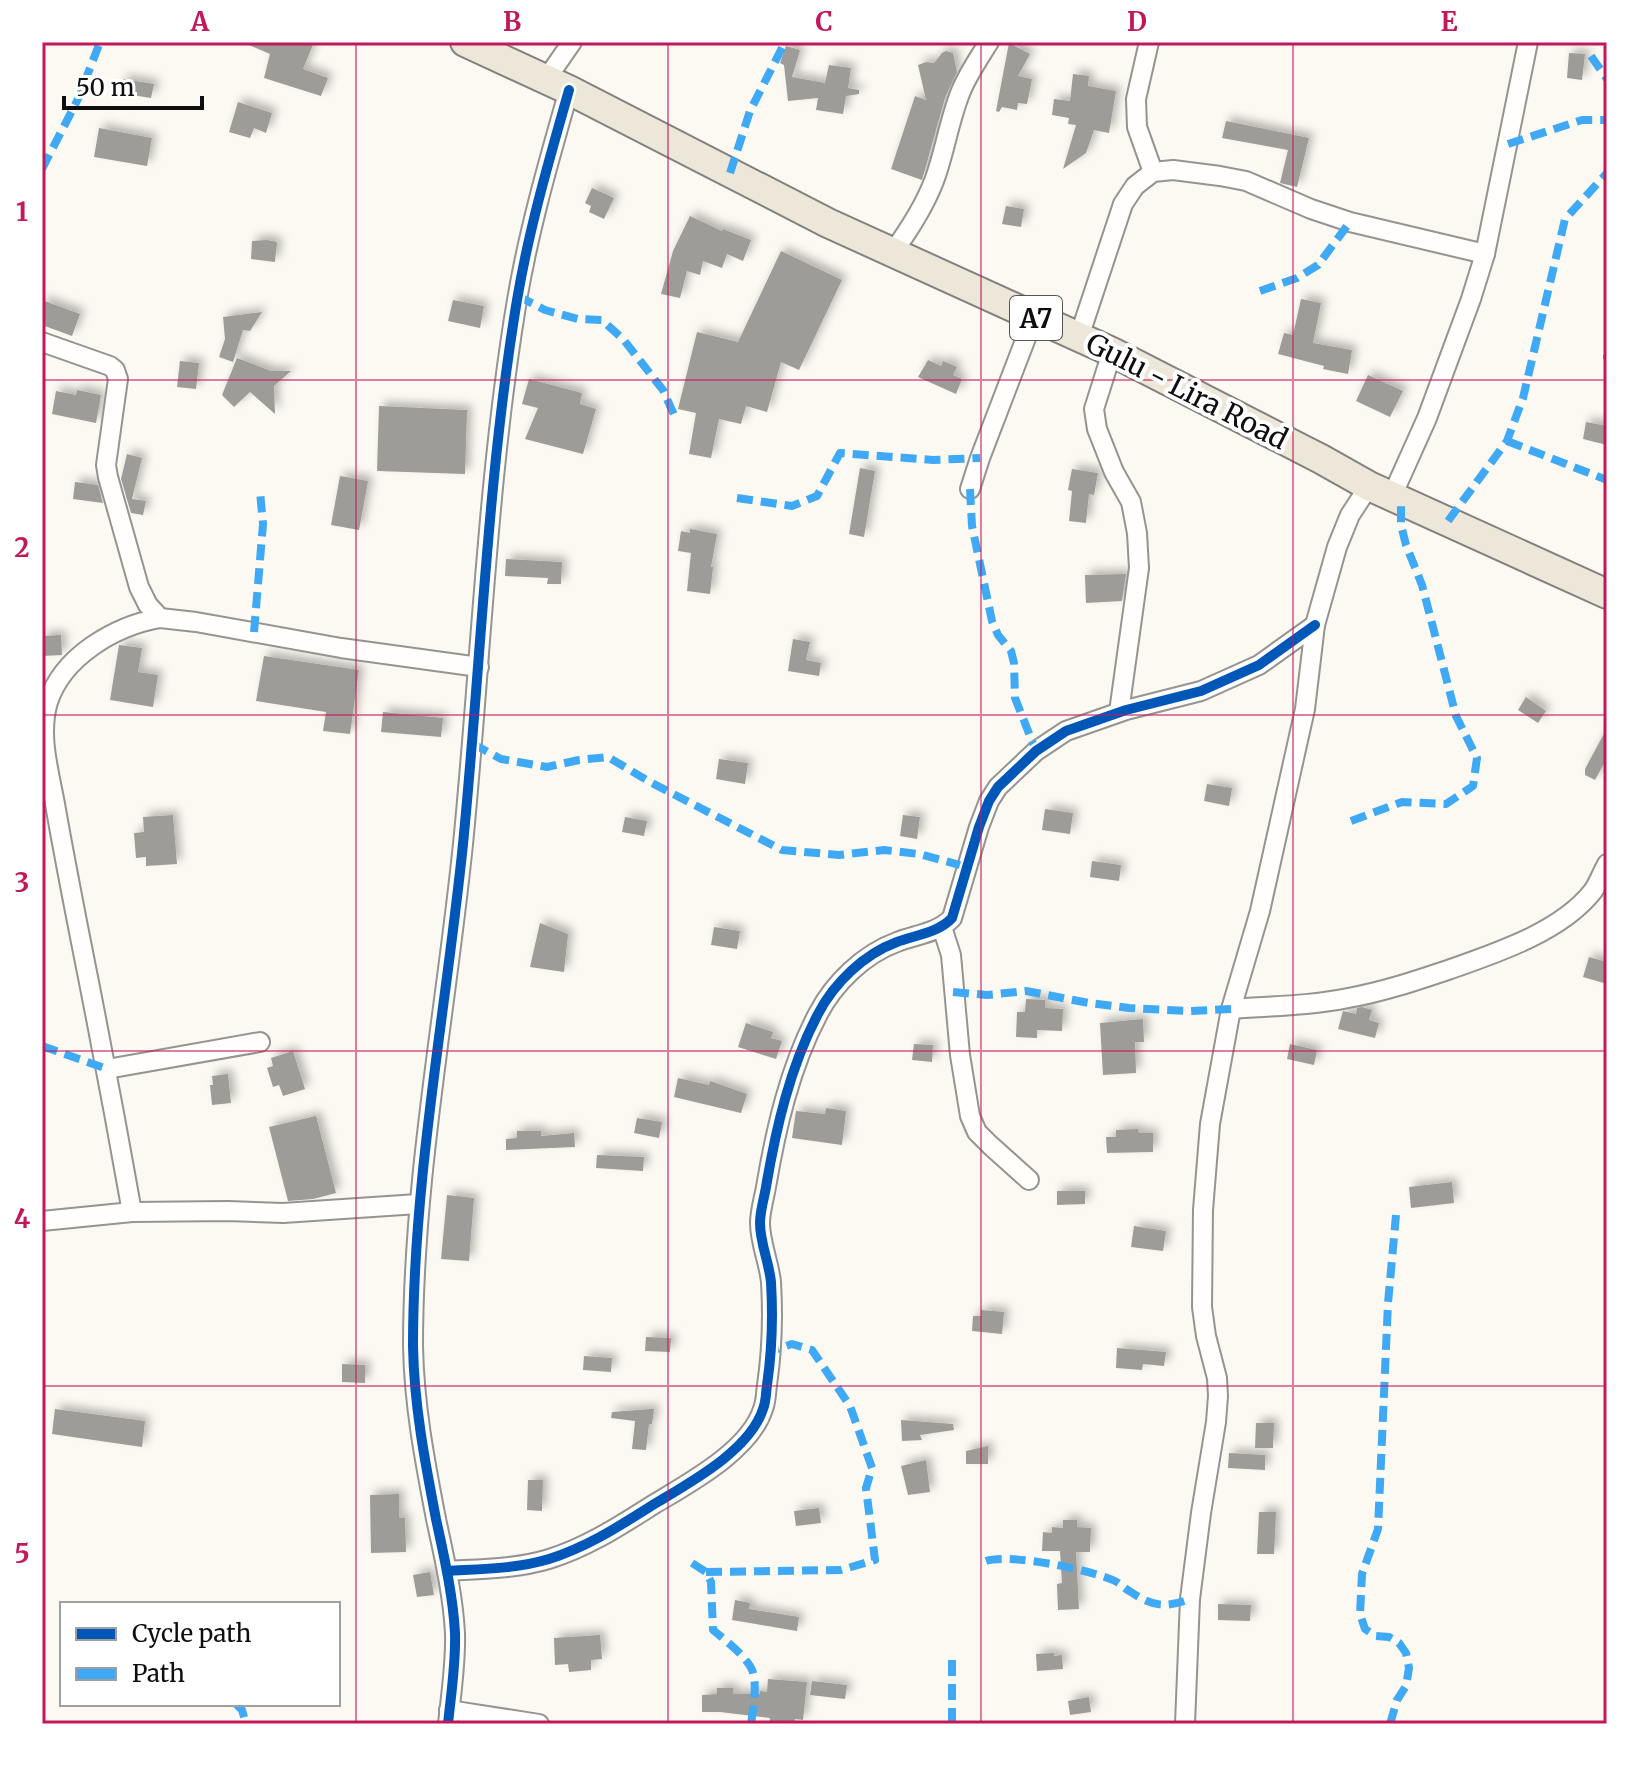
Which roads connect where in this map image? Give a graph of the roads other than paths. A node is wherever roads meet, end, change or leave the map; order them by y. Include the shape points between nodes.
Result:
1 (572, 42) edge
2 (989, 42) edge
3 (1149, 42) edge
4 (1528, 42) edge
5 (483, 46) edge
6 (557, 86) junction
7 (1153, 172) junction
8 (893, 252) junction
9 (1485, 254) junction
10 (1034, 317) junction
11 (1079, 337) junction
12 (42, 342) edge
13 (1112, 352) junction
14 (970, 489) dead end
15 (1381, 491) junction
16 (1607, 594) edge
17 (160, 618) junction
18 (1315, 625) junction
19 (479, 667) junction
20 (1119, 712) junction
21 (43, 723) edge
22 (1607, 864) edge
23 (942, 927) junction
24 (1231, 1009) junction
25 (260, 1042) dead end
26 (107, 1069) junction
27 (1029, 1180) dead end
28 (418, 1204) junction
29 (132, 1212) junction
30 (42, 1221) edge
31 (447, 1571) junction
32 (449, 1717) edge
33 (539, 1724) edge
34 (1185, 1724) edge

1 - 6 street
2 - 8 street via 956,101 928,194
3 - 7 street via 1136,99 1137,127
4 - 9 street
5 - 6 main road, Gulu - Lira Road / A7
6 - 8 main road, Gulu - Lira Road / A7
6 - 19 street via 518,296 493,486
7 - 9 street via 1246,181 1350,222
7 - 11 street via 1123,204
8 - 10 main road, Gulu - Lira Road / A7
9 - 15 street via 1427,418
10 - 11 main road, Gulu - Lira Road / A7
10 - 14 street
11 - 13 main road, Gulu - Lira Road / A7
12 - 17 street via 110,366 117,374 108,477 136,579
13 - 15 main road, Gulu - Lira Road / A7
13 - 20 street via 1094,409 1114,472 1131,502 1139,568
15 - 16 main road, Gulu - Lira Road / A7
15 - 18 street via 1350,515
17 - 19 street
17 - 21 street via 95,643 64,670
18 - 20 street via 1259,665 1201,691
18 - 24 street via 1305,709 1260,911
19 - 28 street via 454,931
20 - 23 street via 1066,731 998,787 979,827 955,912
21 - 26 street
22 - 24 street via 1593,891 1563,919 1478,959 1346,999
23 - 27 street via 951,955 970,1116 977,1132
23 - 31 street via 871,955 837,986 805,1039 776,1133 760,1220 771,1279 771,1351 763,1409 754,1427 700,1476 581,1547 509,1567
24 - 34 street via 1206,1170 1202,1307 1218,1396 1190,1599
25 - 26 street
26 - 29 street
28 - 29 street via 283,1213
28 - 31 street via 416,1405
29 - 30 street
31 - 32 street via 455,1633
32 - 33 street

